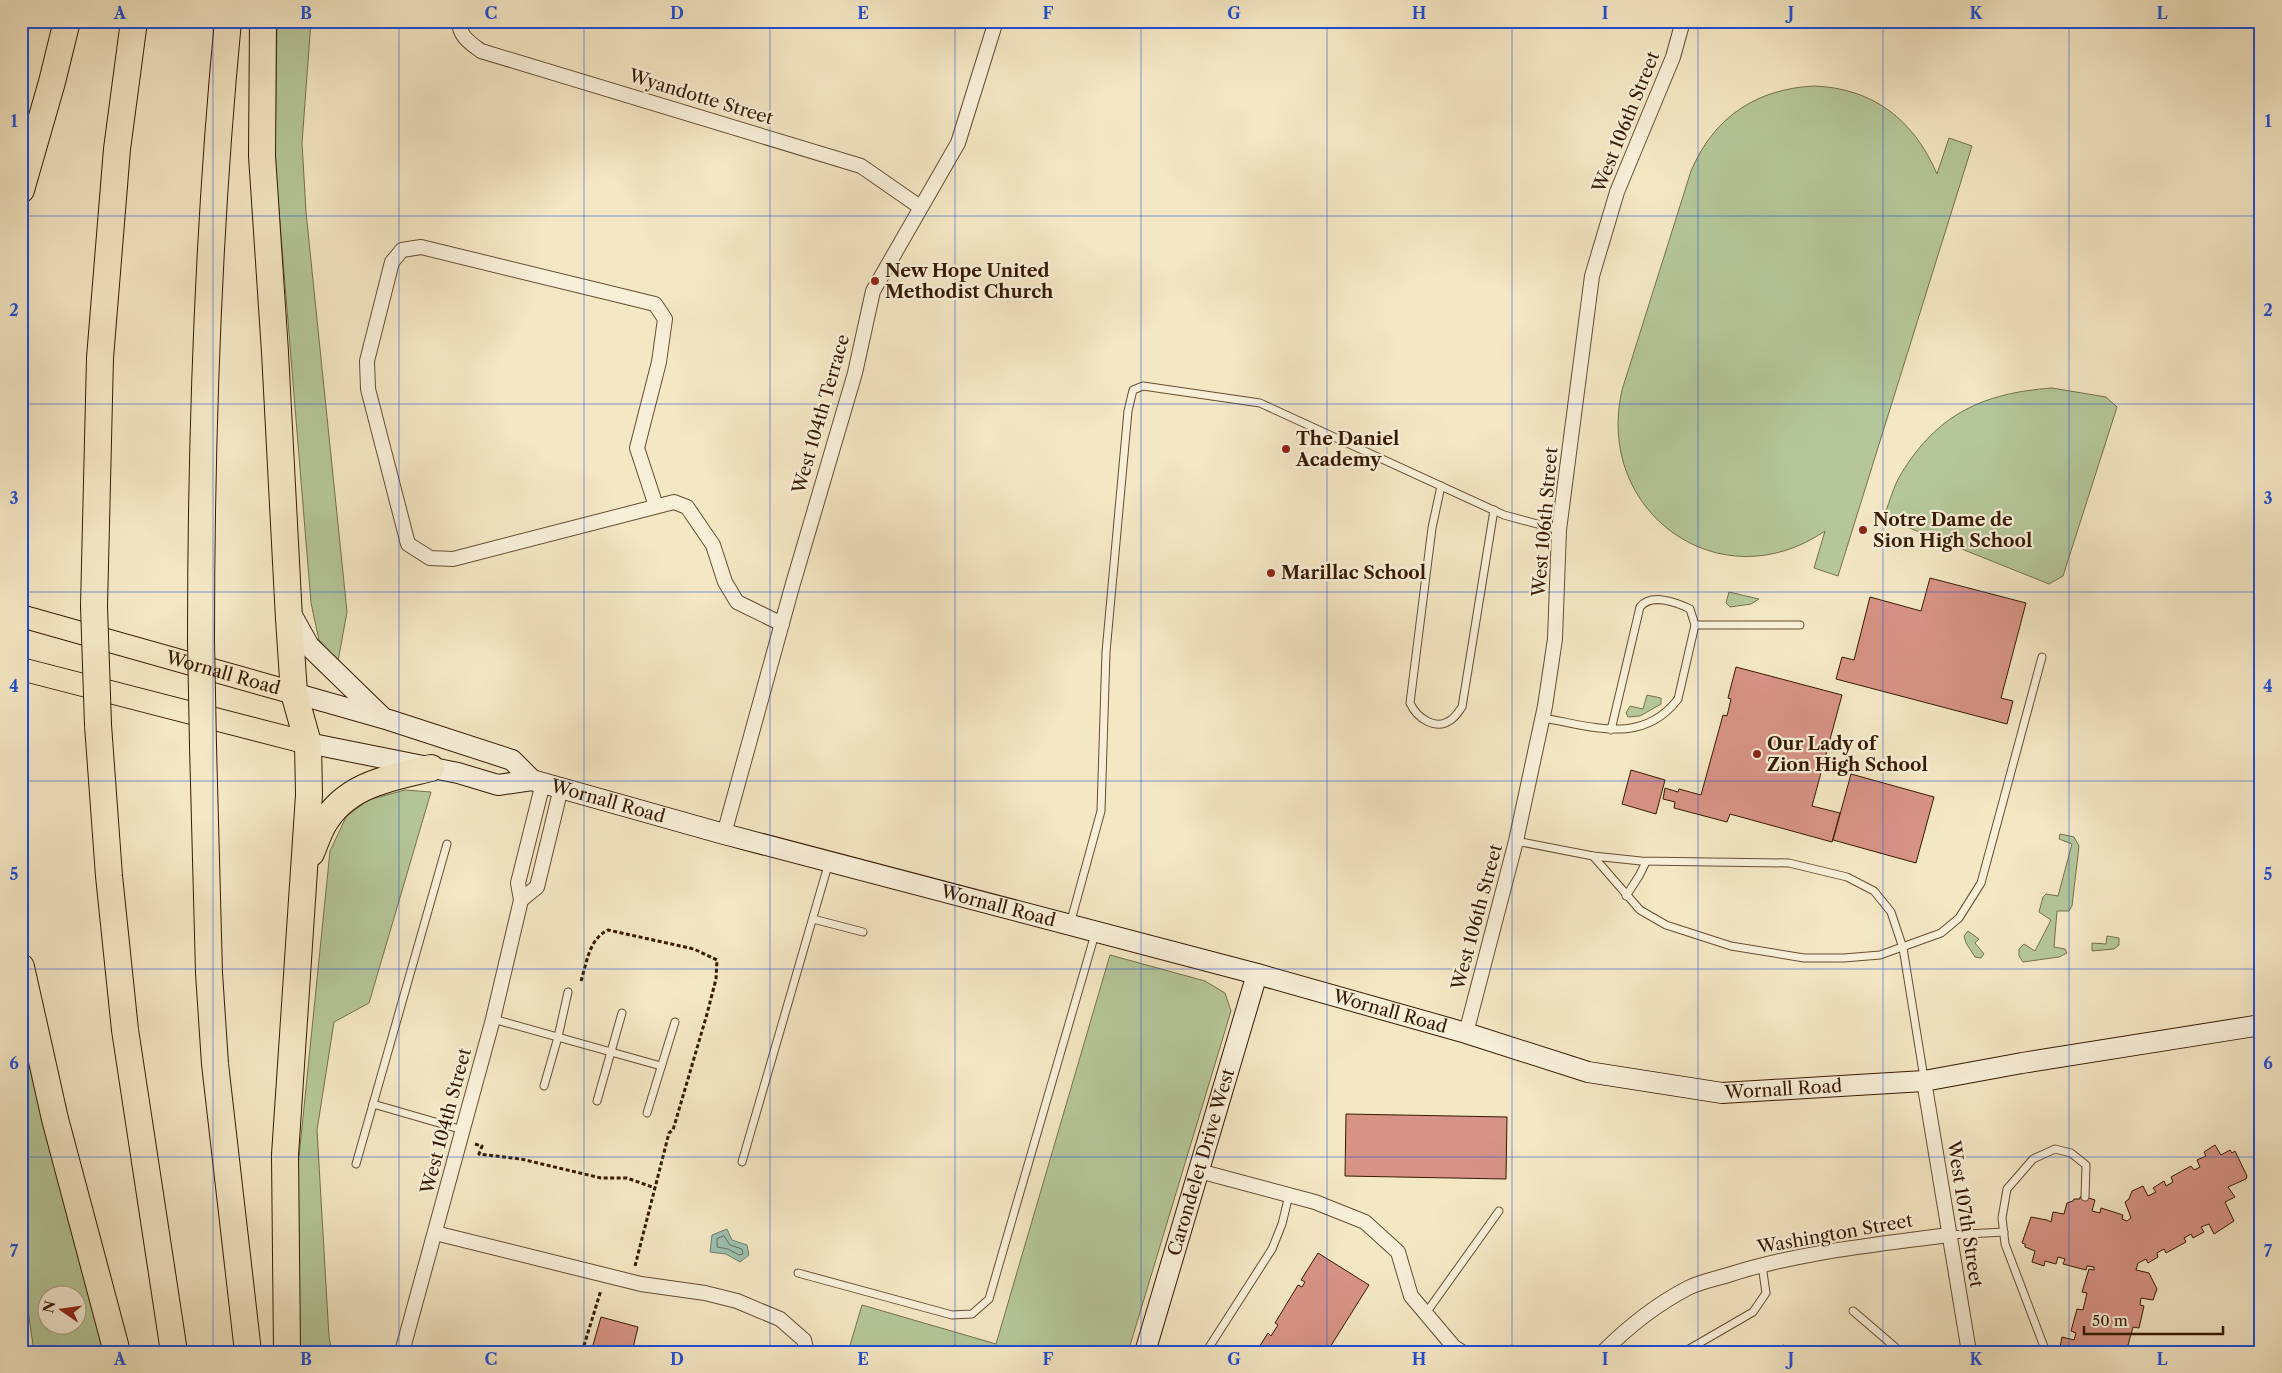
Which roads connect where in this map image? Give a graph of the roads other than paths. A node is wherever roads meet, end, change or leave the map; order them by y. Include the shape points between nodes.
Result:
1 (66, 21) edge
2 (134, 21) edge
3 (228, 21) edge
4 (263, 21) edge
5 (459, 21) edge
6 (996, 21) edge
7 (1683, 21) edge
8 (21, 190) edge
9 (920, 207) junction
10 (1441, 486) junction
11 (656, 506) junction
12 (1494, 510) junction
13 (1559, 530) junction
14 (289, 609) junction
15 (21, 616) edge
16 (782, 624) junction
17 (1696, 625) junction
18 (1800, 625) dead end
19 (2042, 657) dead end
20 (21, 669) edge
21 (294, 693) junction
22 (384, 718) junction
23 (1543, 718) junction
24 (1611, 730) junction
25 (308, 744) junction
26 (431, 768) junction
27 (546, 784) junction
28 (724, 834) junction
29 (1516, 841) junction
30 (447, 844) dead end
31 (1594, 856) junction
32 (830, 861) junction
33 (1646, 862) junction
34 (305, 866) junction
35 (1626, 896) junction
36 (521, 900) junction
37 (813, 919) junction
38 (1070, 924) junction
39 (1096, 931) junction
40 (863, 932) dead end
41 (1903, 948) junction
42 (21, 967) edge
43 (1257, 974) junction
44 (568, 992) dead end
45 (622, 1013) dead end
46 (493, 1020) junction
47 (675, 1022) dead end
48 (2261, 1025) edge
49 (1466, 1033) junction
50 (558, 1037) junction
51 (611, 1052) junction
52 (661, 1066) junction
53 (1924, 1081) junction
54 (544, 1086) dead end
55 (597, 1101) dead end
56 (373, 1104) junction
57 (647, 1113) dead end
58 (461, 1135) junction
59 (742, 1162) dead end
60 (356, 1164) dead end
61 (1199, 1171) junction
62 (1290, 1195) junction
63 (2085, 1197) dead end
64 (1499, 1211) dead end
65 (435, 1232) junction
66 (2004, 1232) junction
67 (1948, 1235) junction
68 (1762, 1265) junction
69 (798, 1273) dead end
70 (1853, 1311) dead end
71 (1426, 1313) junction
72 (117, 1352) edge
73 (174, 1352) edge
74 (248, 1352) edge
75 (287, 1352) edge
76 (402, 1352) edge
77 (806, 1352) edge
78 (1145, 1352) edge
79 (1206, 1352) edge
80 (1462, 1352) edge
81 (1603, 1352) edge
82 (1684, 1352) edge
83 (1897, 1352) edge
84 (1969, 1352) edge
85 (2046, 1352) edge

1 - 8 highway
2 - 73 highway, bridge via 116,159 100,358 94,606 98,725 109,876 125,1030
3 - 74 highway, bridge via 216,140 206,316 200,641 208,964 214,1064
4 - 14 highway via 262,156
5 - 9 street, Wyandotte Street via 465,40 481,51 861,166
6 - 9 street, West 104th Terrace via 958,143
7 - 13 street, West 106th Street via 1673,57 1617,192 1592,276
9 - 16 street, West 104th Terrace via 873,291 855,373
10 - 12 lane
10 - 12 lane via 1432,528 1410,703 1414,713 1436,724 1450,721 1462,707
10 - 38 lane via 1260,404 1143,386 1133,390 1128,411 1106,652 1101,810
11 - 11 street via 453,559 430,558 408,544 368,390 367,361 392,262 402,250 421,246 655,304 665,319 659,362 637,448
11 - 16 street via 674,502 687,507 713,544 725,582 737,602
12 - 13 lane
13 - 23 street, West 106th Street via 1555,639
14 - 21 highway
14 - 22 main road via 309,646
15 - 21 main road, Wornall Road
16 - 28 street, West 104th Terrace
17 - 18 lane
17 - 24 lane via 1678,699 1671,708 1642,726
17 - 24 lane via 1690,609 1684,606 1653,599 1640,607
19 - 41 lane via 1981,883 1959,918 1941,933
20 - 25 main road, Wornall Road
21 - 22 main road, Wornall Road
21 - 25 highway
22 - 27 main road, Wornall Road via 512,760
23 - 24 lane
23 - 29 street, West 106th Street
25 - 26 main road, Wornall Road
25 - 34 highway
26 - 27 main road, Wornall Road via 498,785
26 - 34 highway via 379,780 357,789 323,824
27 - 28 main road, Wornall Road
27 - 36 street, West 104th Street via 518,883
27 - 36 street, West 104th Street via 536,888
28 - 32 main road, Wornall Road
29 - 31 lane
29 - 49 street, West 106th Street
30 - 56 lane
31 - 33 lane
31 - 35 lane
32 - 37 lane
32 - 38 main road, Wornall Road
33 - 35 lane
33 - 41 lane via 1789,863 1847,877 1874,891 1892,912
34 - 75 highway via 285,1155
35 - 41 lane via 1640,910 1666,925 1746,949 1804,958 1844,958
36 - 46 street, West 104th Street
37 - 40 lane
37 - 59 lane
38 - 39 main road, Wornall Road
39 - 43 main road, Wornall Road
39 - 69 lane via 989,1298 972,1314 952,1315
41 - 53 lane
42 - 72 highway via 55,1119
43 - 49 main road, Wornall Road
43 - 61 main road, Carondelet Drive West
44 - 50 lane
45 - 51 lane
46 - 50 lane
46 - 58 street, West 104th Street
47 - 52 lane
48 - 53 main road, Wornall Road
49 - 53 main road, Wornall Road via 1588,1072 1722,1093
50 - 51 lane
50 - 54 lane
51 - 52 lane
51 - 55 lane
52 - 57 lane
53 - 67 street, West 107th Street
56 - 58 lane
56 - 60 lane
58 - 65 street, West 104th Street
61 - 62 street
61 - 78 main road, Carondelet Drive West
62 - 71 street via 1365,1222 1398,1252 1411,1296
62 - 79 lane via 1272,1249
63 - 66 lane via 2086,1165 2070,1153 2055,1149 2033,1159 2008,1189 2002,1218
64 - 71 lane
65 - 76 street, West 104th Street
65 - 77 street via 641,1284 705,1293 765,1311 794,1330 804,1340
66 - 67 lane
66 - 85 lane via 2005,1244
67 - 68 street, Washington Street via 1824,1252
67 - 84 street, West 107th Street
68 - 81 street, Washington Street via 1689,1288 1624,1331
68 - 82 lane via 1766,1293 1753,1312
70 - 83 lane
71 - 80 street

